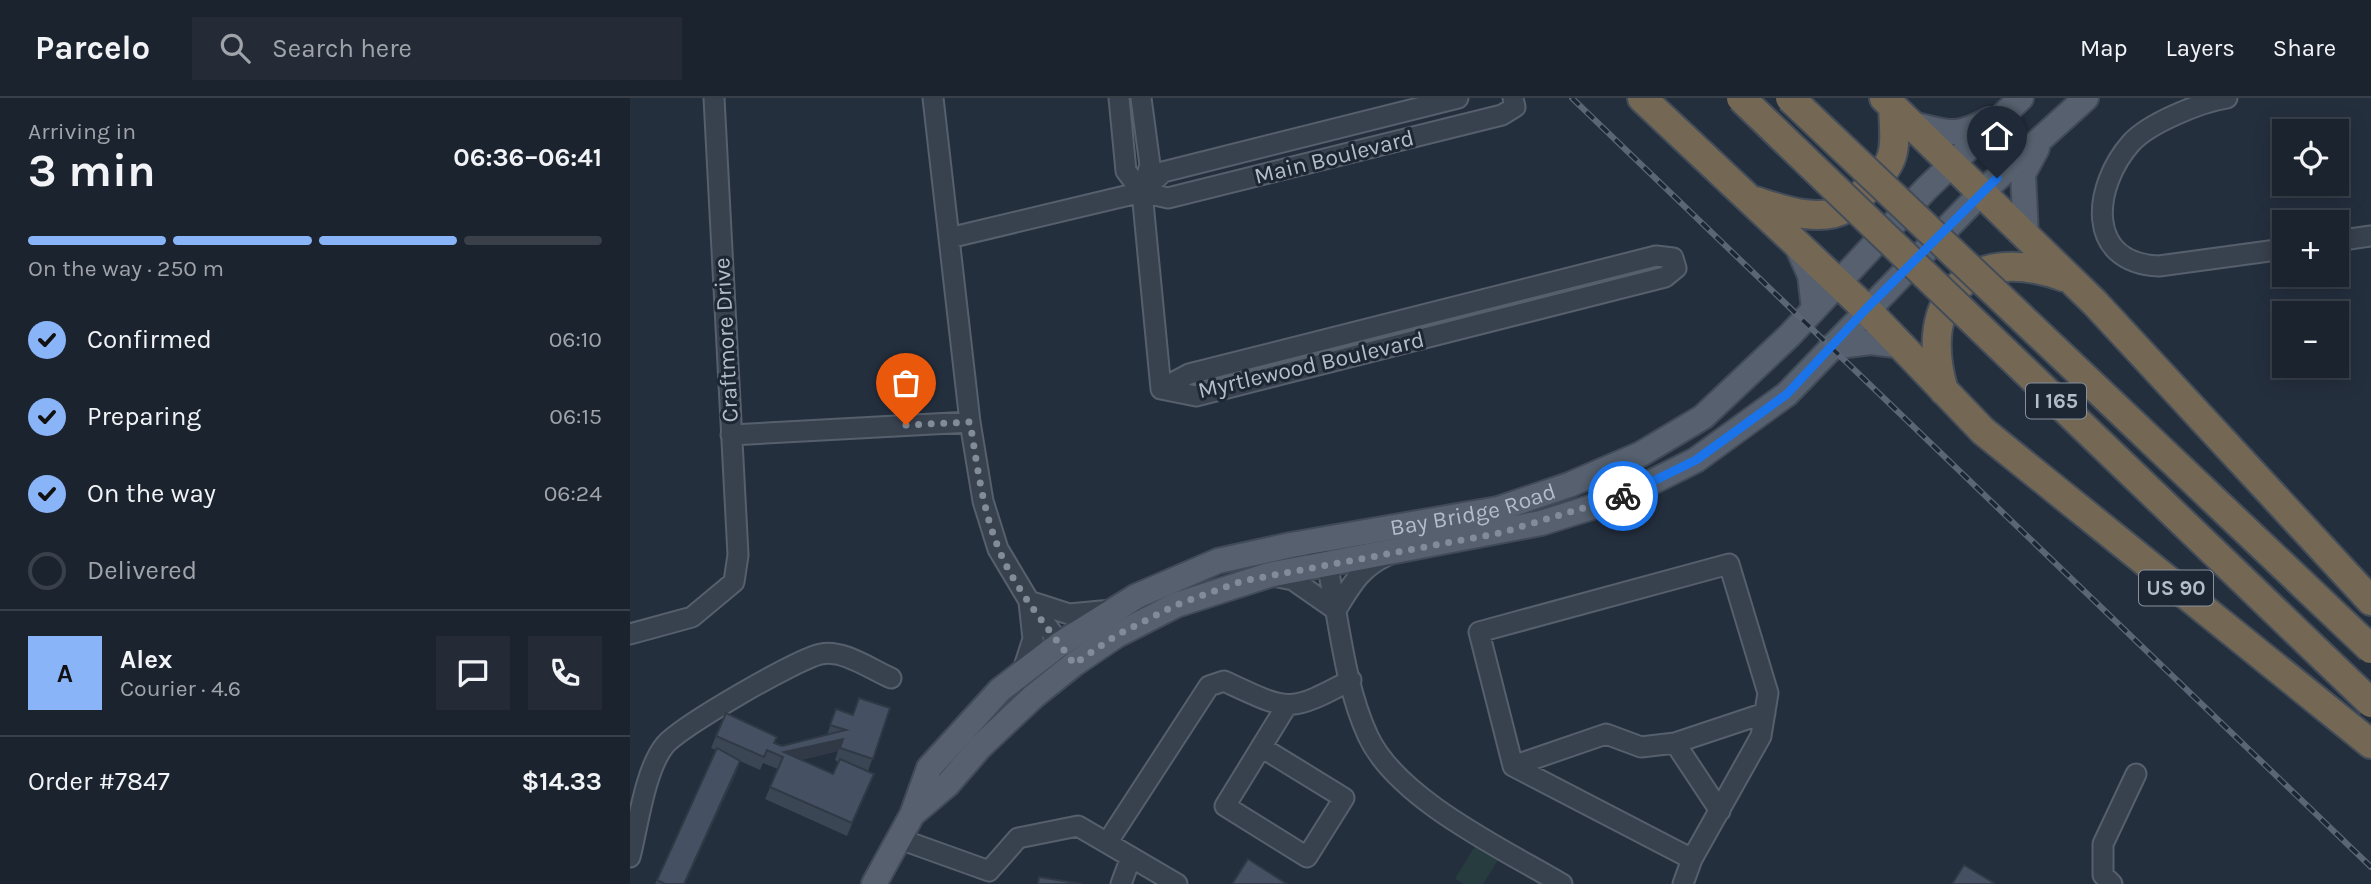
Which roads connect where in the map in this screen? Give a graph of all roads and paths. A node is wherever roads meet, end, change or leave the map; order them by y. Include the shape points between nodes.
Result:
1 (714, 98) edge
2 (933, 98) edge
3 (1119, 98) edge
4 (1141, 98) edge
5 (1458, 98) edge
6 (1513, 98) edge
7 (1642, 98) edge
8 (1741, 98) edge
9 (1790, 98) edge
10 (2087, 98) edge
11 (2227, 98) edge
12 (2016, 103) edge
13 (1896, 110) edge
14 (2043, 135) junction
15 (1952, 164) junction
16 (1142, 192) junction
17 (1982, 193) junction
18 (1749, 199) junction
19 (2026, 236) junction
20 (2371, 236) edge
21 (949, 238) junction
22 (2349, 239) edge
23 (1795, 242) junction
24 (2272, 250) edge
25 (1864, 255) junction
26 (2070, 279) junction
27 (1837, 282) junction
28 (1814, 308) junction
29 (1866, 309) junction
30 (1903, 346) junction
31 (1831, 347) junction
32 (1161, 389) junction
33 (1944, 391) junction
34 (970, 422) junction
35 (731, 435) junction
36 (1465, 514) junction
37 (1290, 545) junction
38 (1396, 551) junction
39 (1326, 564) junction
40 (1269, 575) junction
41 (1029, 600) junction
42 (2371, 601) edge
43 (1112, 610) junction
44 (1336, 610) junction
45 (630, 634) edge
46 (2371, 649) edge
47 (1067, 654) junction
48 (1023, 670) junction
49 (891, 678) dead end
50 (1351, 680) junction
51 (2371, 703) edge
52 (1287, 705) junction
53 (1765, 713) junction
54 (1675, 743) junction
55 (2371, 744) edge
56 (1261, 747) junction
57 (1513, 766) junction
58 (2136, 774) dead end
59 (1720, 811) junction
60 (635, 814) edge
61 (912, 815) junction
62 (897, 838) junction
63 (1107, 843) junction
64 (630, 857) edge
65 (1692, 859) junction
66 (1139, 869) edge
67 (874, 884) edge
68 (1121, 884) edge
69 (1177, 884) edge
70 (1562, 884) edge
71 (1684, 884) edge
72 (2112, 884) edge

1 - 35 street, Craftmore Drive
2 - 21 street
3 - 16 street via 1126,171
4 - 16 street via 1150,165
5 - 16 street, Main Boulevard via 1163,172
6 - 16 street, Main Boulevard via 1515,107 1502,115 1168,198
7 - 18 highway
8 - 51 highway, I 165, bridge
9 - 46 highway, I 165, bridge
10 - 14 main road, Bay Bridge Road
11 - 24 street via 2161,121 2133,141 2102,192 2103,225 2112,247 2139,265
12 - 13 main road via 1959,133
12 - 15 main road, Bay Bridge Road
13 - 15 highway
13 - 18 highway via 1886,172 1845,209 1790,212
14 - 17 main road, Bay Bridge Road
14 - 19 main road via 2023,174
15 - 17 highway
15 - 25 main road, Bay Bridge Road
16 - 21 street, Main Boulevard
16 - 32 street
17 - 19 highway
17 - 29 main road, Bay Bridge Road
18 - 23 highway
19 - 26 highway
20 - 22 street
21 - 34 street
23 - 27 highway
23 - 28 main road via 1810,275
25 - 27 main road, Bay Bridge Road
25 - 29 main road via 1860,281
26 - 33 highway via 2019,266 1981,270 1962,280 1938,323 1937,363
26 - 42 highway
27 - 28 main road, Bay Bridge Road
27 - 29 highway, US 90
28 - 36 main road, Bay Bridge Road via 1703,418 1641,454 1569,485 1498,509
29 - 30 highway, US 90
29 - 31 main road, Bay Bridge Road
30 - 31 main road via 1871,342
30 - 33 highway, US 90
31 - 38 main road, Bay Bridge Road via 1787,394 1706,453 1618,499 1500,533
32 - 32 street, Myrtlewood Boulevard via 1196,396 1665,277 1676,268 1673,258 1656,256 1189,374
33 - 55 highway, US 90 via 1983,431
34 - 35 street
34 - 41 street via 983,501 998,549
35 - 45 street, Craftmore Drive via 738,555 734,582 692,617
36 - 37 main road, Bay Bridge Road
36 - 39 main road via 1439,530 1337,550
37 - 39 street via 1313,551
37 - 43 main road, Bay Bridge Road via 1218,561
38 - 39 main road, Bay Bridge Road
38 - 44 street via 1368,565
39 - 40 main road, Bay Bridge Road
39 - 44 street
40 - 44 street via 1293,580
40 - 47 main road, Bay Bridge Road via 1176,605
41 - 43 street via 1069,614
41 - 47 street
41 - 48 street via 1033,639
43 - 47 main road, Bay Bridge Road
44 - 50 street
47 - 48 main road
47 - 61 main road via 1034,696
48 - 61 main road via 929,768
49 - 60 street via 836,653 821,654 759,684 665,745
50 - 52 street via 1304,705
50 - 70 street via 1368,737 1392,770 1429,803
52 - 56 street
52 - 63 street via 1276,705 1224,681 1209,686
53 - 54 street
53 - 57 street via 1768,693 1729,564 1479,632
53 - 59 street via 1761,736
54 - 57 street via 1641,747 1606,734
54 - 59 street
56 - 56 street via 1225,806 1307,858 1344,799
57 - 65 street
58 - 72 street via 2103,844 2103,875
59 - 65 street
60 - 64 street
61 - 62 main road
62 - 63 street via 989,871 1018,838 1078,826
62 - 67 main road
63 - 66 street
65 - 71 street
66 - 68 street
66 - 69 street

